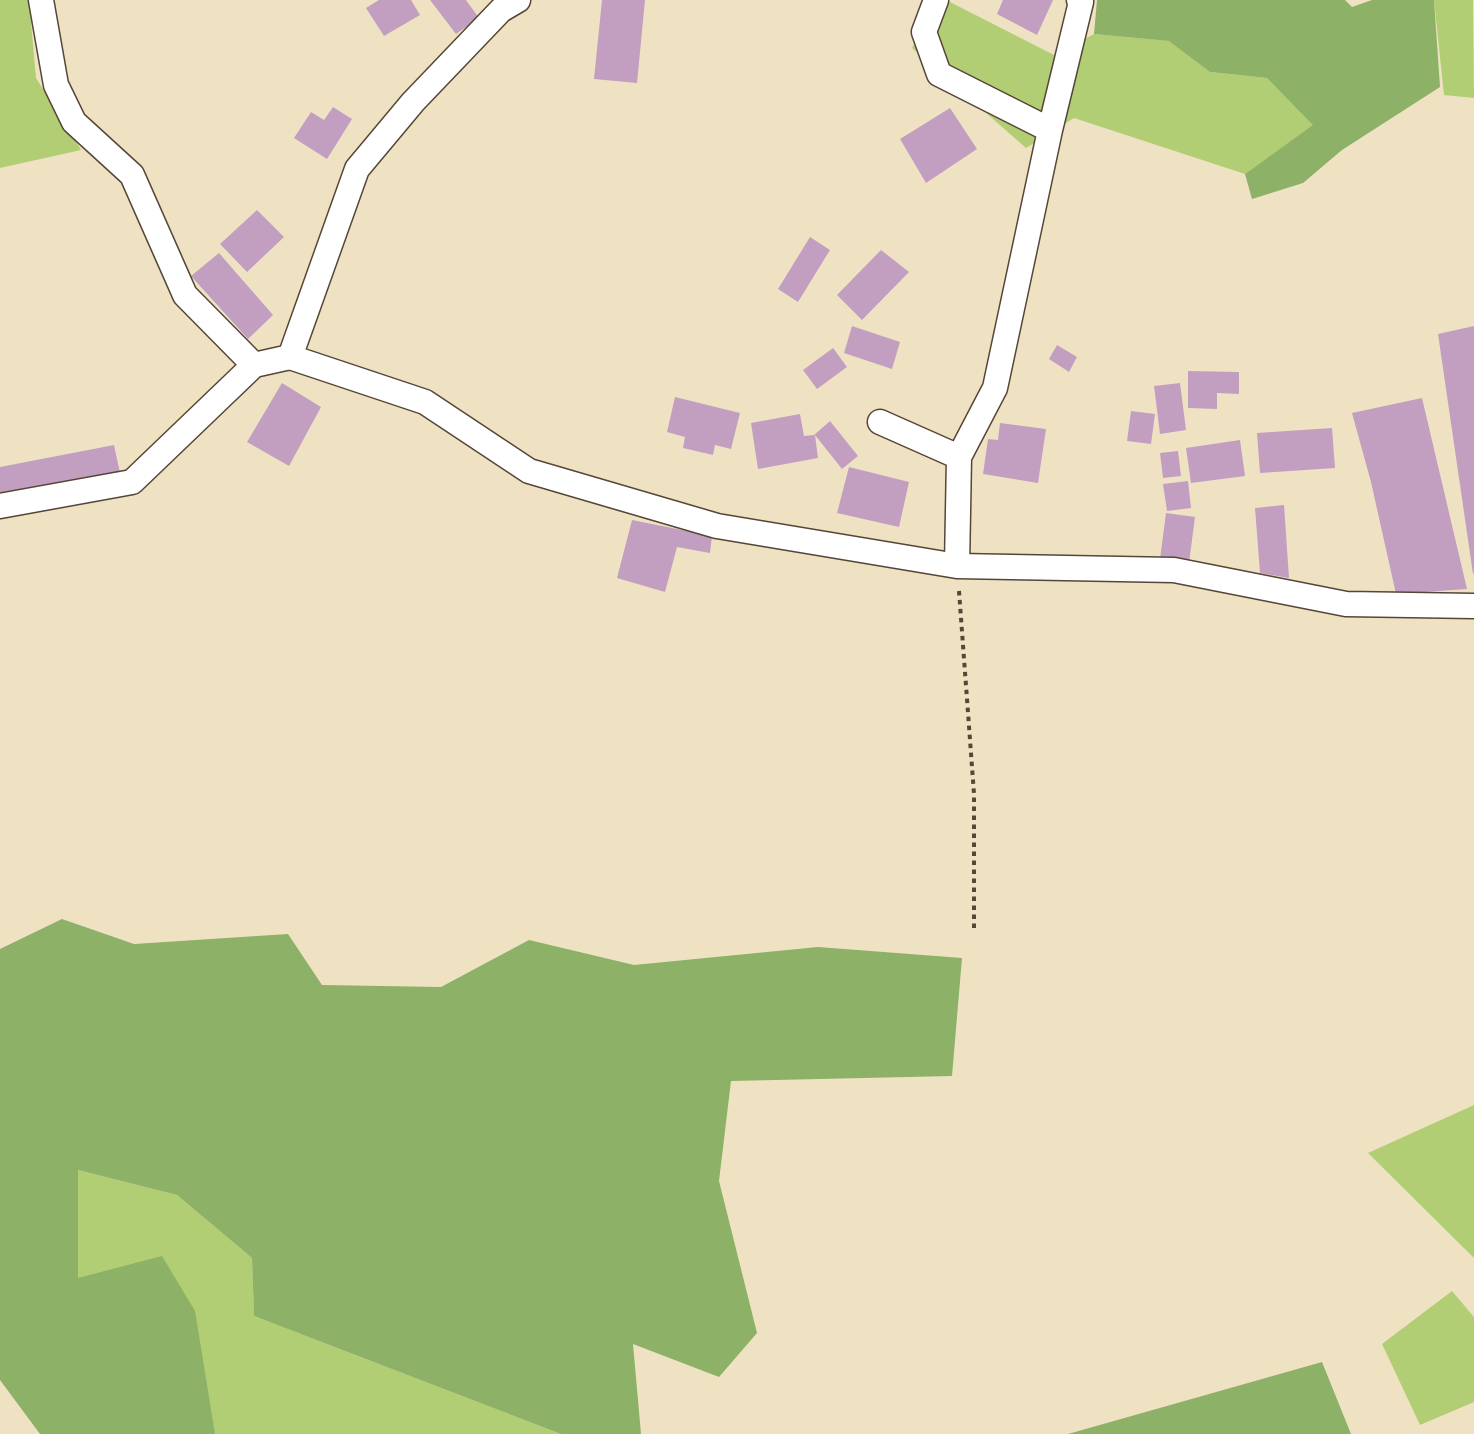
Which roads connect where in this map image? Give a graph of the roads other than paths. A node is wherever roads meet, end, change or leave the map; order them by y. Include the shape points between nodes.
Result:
1 (41, 0) edge
2 (518, 0) edge
3 (936, 0) edge
4 (1079, 0) edge
5 (1050, 130) junction
6 (290, 357) junction
7 (254, 365) junction
8 (880, 422) dead end
9 (959, 457) junction
10 (0, 506) edge
11 (957, 566) junction
12 (1474, 606) edge

1 - 7 street via 56,85 74,122 132,175 185,295
2 - 6 street via 501,10 413,102 357,169
3 - 5 street via 924,32 939,74
4 - 5 street
5 - 9 street via 995,388
6 - 7 street
6 - 11 street via 425,402 529,471 717,526
7 - 10 street via 132,482
8 - 9 street
9 - 11 street
11 - 12 street via 1174,570 1346,604

